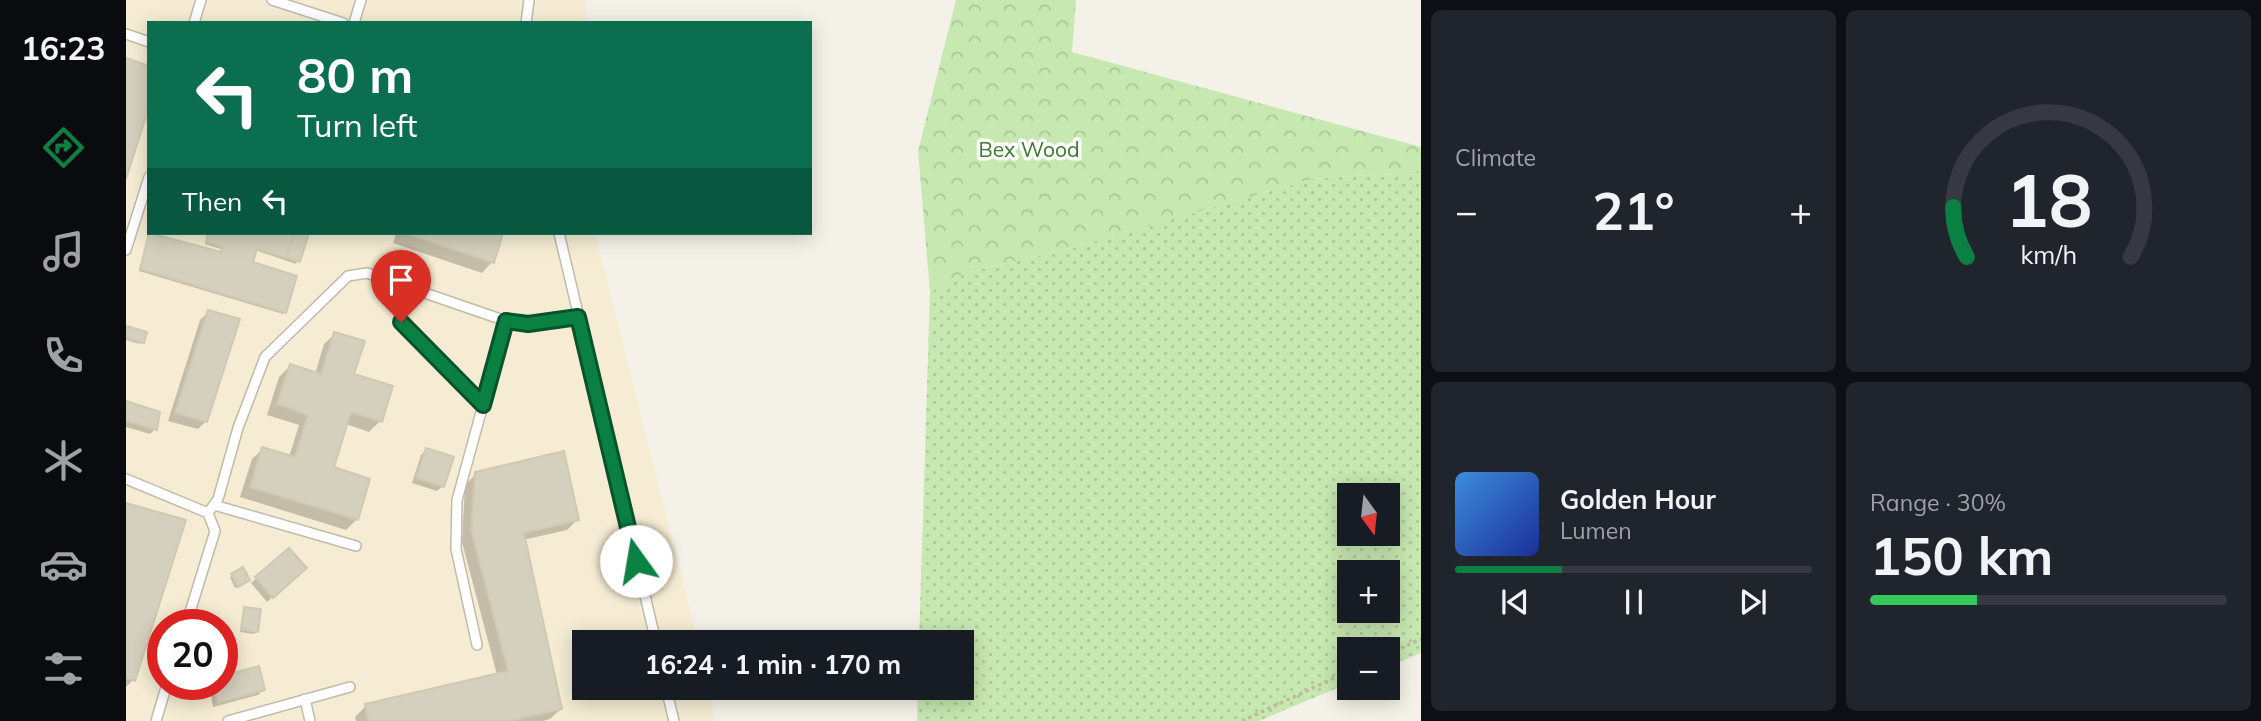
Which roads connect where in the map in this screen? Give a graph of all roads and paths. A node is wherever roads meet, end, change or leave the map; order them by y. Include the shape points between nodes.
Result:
1 (201, 0) edge
2 (272, 0) edge
3 (361, 0) edge
4 (529, 0) edge
5 (195, 21) edge
6 (337, 21) edge
7 (355, 21) edge
8 (526, 21) edge
9 (126, 34) edge
10 (147, 41) edge
11 (147, 183) edge
12 (559, 235) edge
13 (126, 250) edge
14 (578, 317) junction
15 (506, 321) junction
16 (401, 322) dead end
17 (483, 405) junction
18 (126, 479) edge
19 (211, 509) junction
20 (356, 546) dead end
21 (191, 609) edge
22 (653, 630) edge
23 (1421, 639) edge
24 (477, 645) dead end
25 (1400, 649) edge
26 (1337, 677) edge
27 (350, 687) dead end
28 (305, 699) junction
29 (162, 700) edge
30 (669, 700) edge
31 (156, 721) edge
32 (228, 721) edge
33 (310, 721) edge
34 (674, 721) edge
35 (1242, 721) edge

1 - 5 lane
2 - 6 lane
3 - 7 lane
4 - 8 lane
9 - 10 lane
11 - 13 lane
12 - 14 lane
14 - 15 lane via 528,324
14 - 22 lane
15 - 17 lane
15 - 19 lane via 367,273 348,276 265,357
16 - 17 lane
17 - 24 lane via 457,500 456,549
18 - 19 lane
19 - 20 lane
19 - 21 lane via 215,531
23 - 25 path
26 - 35 path
27 - 28 lane
28 - 32 lane
28 - 33 lane
29 - 31 lane
30 - 34 lane

